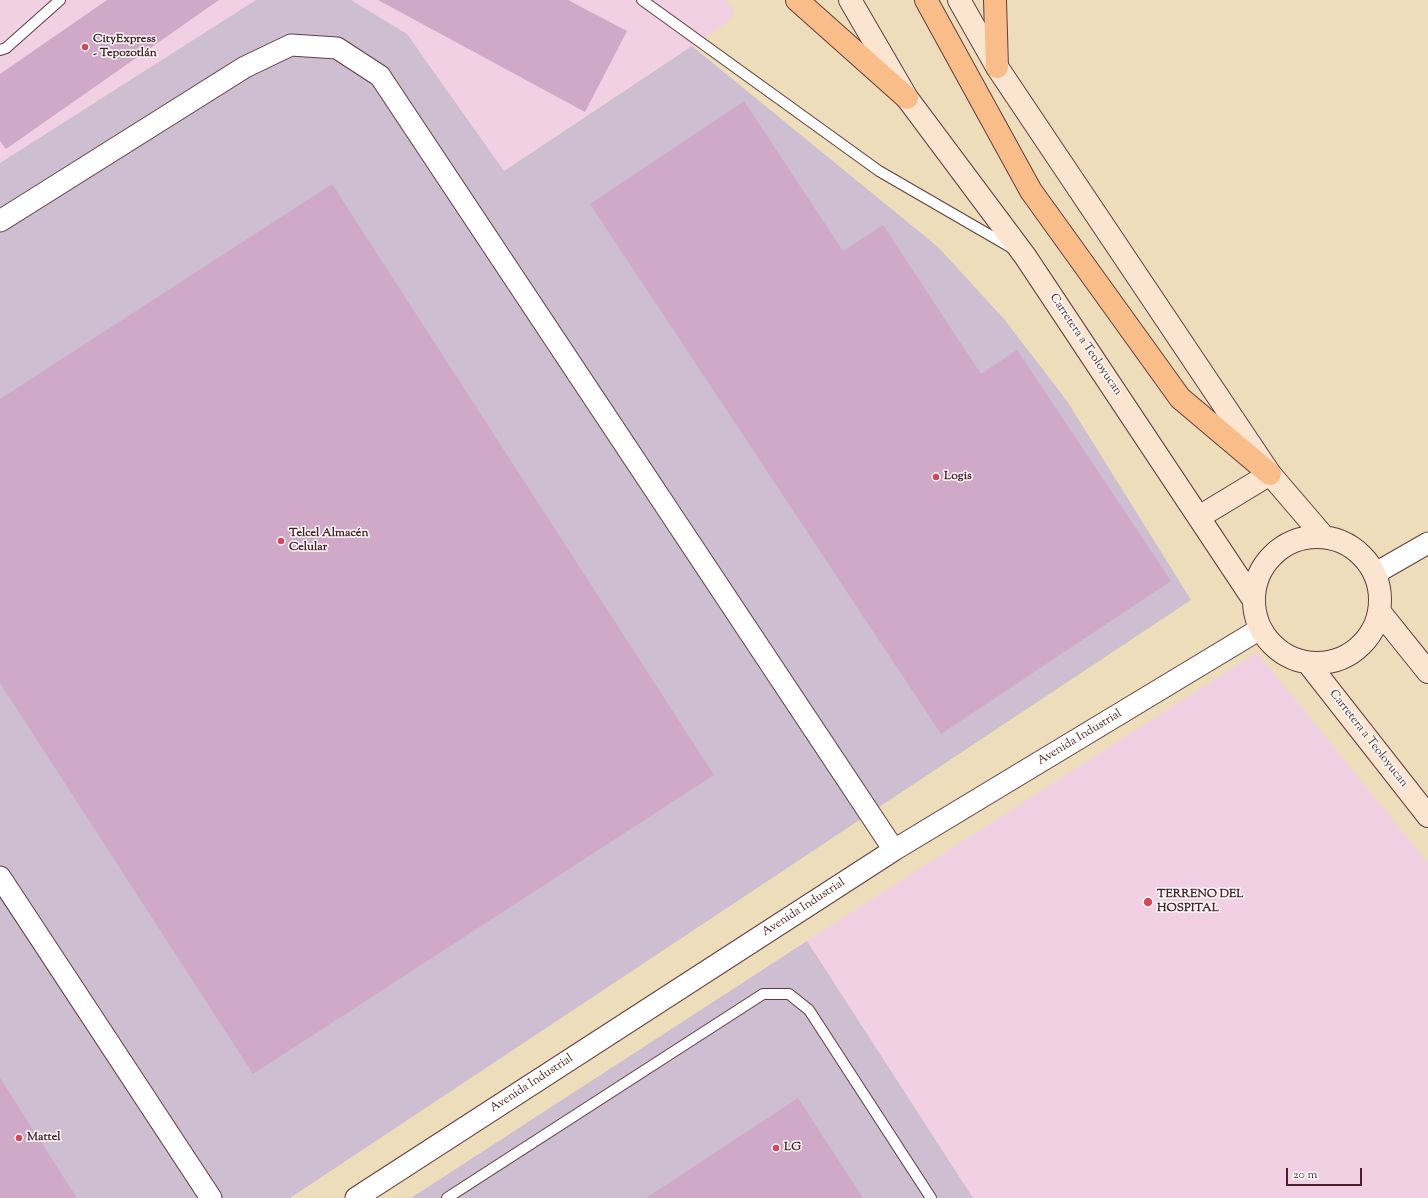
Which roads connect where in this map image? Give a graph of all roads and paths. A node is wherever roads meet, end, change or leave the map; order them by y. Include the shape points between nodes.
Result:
1 (60, 0) edge
2 (642, 0) edge
3 (797, 0) edge
4 (850, 0) edge
5 (926, 0) edge
6 (959, 0) edge
7 (995, 0) edge
8 (0, 50) edge
9 (997, 67) junction
10 (907, 98) junction
11 (0, 220) edge
12 (1025, 256) junction
13 (1270, 474) junction
14 (1199, 517) junction
15 (1324, 537) junction
16 (1428, 543) edge
17 (1374, 574) junction
18 (1253, 599) junction
19 (1379, 611) junction
20 (1260, 629) junction
21 (1308, 663) junction
22 (1428, 672) edge
23 (1428, 816) edge
24 (894, 850) junction
25 (0, 877) edge
26 (211, 1198) edge
27 (356, 1198) edge
28 (447, 1198) edge
29 (931, 1198) edge

1 - 8 lane via 6,48
2 - 12 lane via 878,171
3 - 10 highway
4 - 10 main road, Carretera a Teoloyucan
5 - 13 highway via 1031,191 1180,398
6 - 9 main road
7 - 9 highway
9 - 13 main road
10 - 12 main road, Carretera a Teoloyucan
11 - 24 street via 245,67 291,45 337,48 380,76
12 - 14 main road, Carretera a Teoloyucan
13 - 14 main road
13 - 15 main road
14 - 18 main road, Carretera a Teoloyucan
15 - 17 main road via 1345,543 1362,556
15 - 18 main road via 1306,537 1279,548 1260,571
16 - 17 street
17 - 19 main road via 1379,592
18 - 20 main road
19 - 21 main road via 1373,629 1362,645 1346,657 1328,663
19 - 22 main road
20 - 21 main road via 1272,646 1289,657
20 - 24 street, Avenida Industrial
21 - 23 main road, Carretera a Teoloyucan
24 - 27 street, Avenida Industrial
25 - 26 street
28 - 29 lane via 763,994 789,994 809,1010

